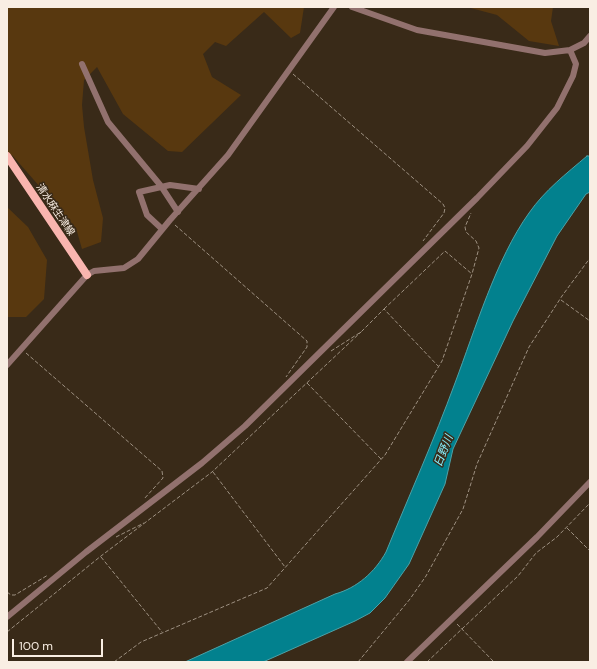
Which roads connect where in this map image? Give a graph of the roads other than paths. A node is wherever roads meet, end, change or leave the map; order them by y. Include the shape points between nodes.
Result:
1 (334, 7) edge
2 (352, 7) edge
3 (590, 36) edge
4 (570, 50) junction
5 (82, 64) dead end
6 (7, 156) edge
7 (161, 186) junction
8 (199, 189) junction
9 (178, 212) junction
10 (162, 229) junction
11 (87, 275) junction
12 (7, 365) edge
13 (590, 482) edge
14 (7, 617) edge
15 (407, 662) edge

1 - 8 street via 228,155
2 - 4 street via 417,30 442,35 545,53
3 - 4 street via 584,43
4 - 14 street via 576,64 573,76 557,108 538,134 477,198 244,426 202,463 86,552
5 - 7 street via 108,122
6 - 11 main road, 清水麻生津線
7 - 8 street
7 - 9 street
7 - 10 street via 139,192 147,215
8 - 9 street
9 - 10 street
10 - 11 street via 130,265 94,271
11 - 12 street
13 - 15 street via 537,537

